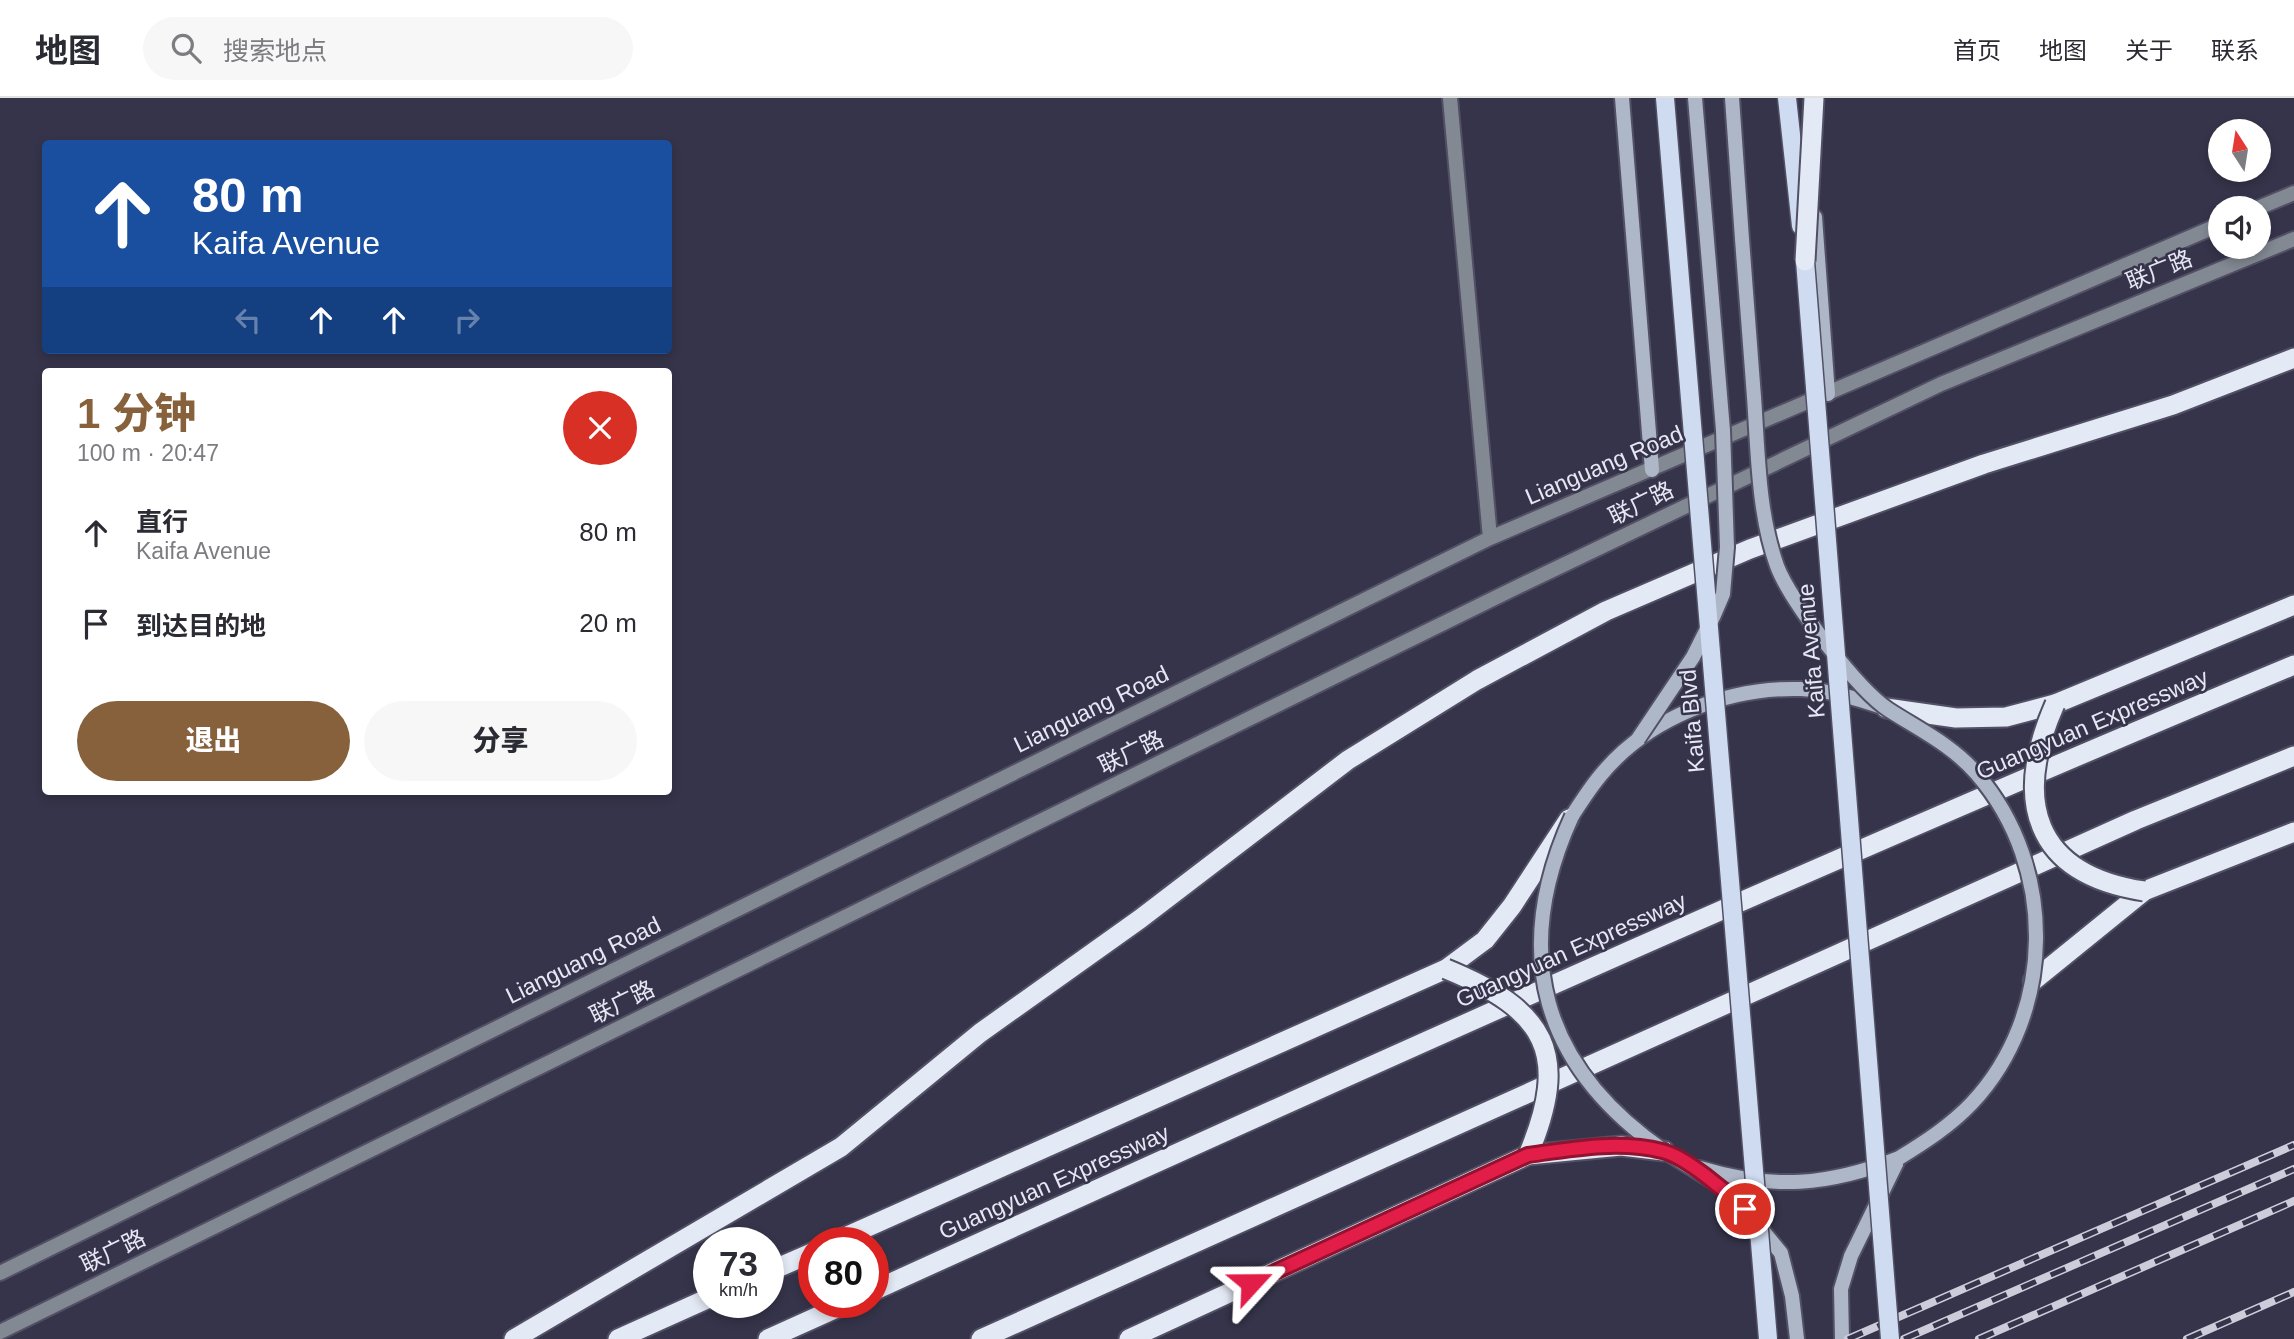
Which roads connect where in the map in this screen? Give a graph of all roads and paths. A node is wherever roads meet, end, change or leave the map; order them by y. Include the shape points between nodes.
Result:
1 (1450, 98) edge
2 (1622, 98) edge
3 (1665, 98) edge
4 (1695, 98) edge
5 (1732, 98) edge
6 (1787, 98) edge
7 (1805, 98) edge
8 (1814, 98) edge
9 (2294, 192) edge
10 (2271, 202) edge
11 (2208, 230) edge
12 (2294, 239) edge
13 (1805, 261) junction
14 (2285, 362) edge
15 (1828, 394) junction
16 (1652, 470) junction
17 (1490, 538) junction
18 (2294, 605) edge
19 (2294, 665) edge
20 (2055, 704) junction
21 (1886, 708) junction
22 (1638, 739) junction
23 (2294, 755) edge
24 (1572, 816) junction
25 (2294, 832) edge
26 (2144, 891) junction
27 (1446, 969) junction
28 (2033, 981) junction
29 (1664, 1151) junction
30 (1528, 1155) junction
31 (1899, 1158) junction
32 (868, 1227) edge
33 (0, 1273) edge
34 (889, 1284) edge
35 (693, 1305) edge
36 (815, 1318) edge
37 (0, 1332) edge
38 (514, 1339) edge
39 (618, 1339) edge
40 (768, 1339) edge
41 (981, 1339) edge
42 (1129, 1339) edge
43 (1768, 1339) edge
44 (1797, 1339) edge
45 (1842, 1339) edge
46 (1891, 1339) edge

1 - 17 street
2 - 16 main road
3 - 43 main road, Kaifa Blvd, bridge
4 - 22 main road, bridge via 1723,430 1727,547 1723,594 1693,657
5 - 21 main road, bridge via 1760,480 1770,539 1777,566 1801,609 1837,657
6 - 13 main road, Kaifa Avenue, bridge
7 - 15 main road
8 - 13 highway, bridge
9 - 10 street
11 - 15 street, Lianguang Road
12 - 37 street, 联广路 via 1916,396
13 - 46 main road, Kaifa Avenue, bridge
14 - 38 highway via 2173,405 1868,504 1750,549 1606,611 1477,680 1348,760 980,1033 841,1147
15 - 16 street, Lianguang Road
16 - 17 street, Lianguang Road
17 - 33 street, Lianguang Road
18 - 20 highway
19 - 34 highway, Guangyuan Expressway via 1359,1070
20 - 21 highway, bridge via 2006,717 1956,718
20 - 26 highway, bridge via 2041,736 2033,788 2048,839 2067,862 2091,877
21 - 22 main road, bridge via 1845,695 1802,689 1758,691 1675,716
21 - 28 main road, bridge via 1950,747 1999,803 2016,836 2034,895 2037,944
22 - 24 main road via 1601,774
23 - 41 highway via 2136,820
24 - 27 highway, bridge via 1513,906 1485,940
24 - 29 main road, bridge via 1554,855 1542,918 1544,982 1555,1023 1573,1062 1599,1096 1629,1126
25 - 26 highway
26 - 28 highway
27 - 30 highway, bridge via 1488,986 1510,1002 1537,1033 1545,1050 1550,1071 1548,1101
27 - 32 highway
28 - 31 main road, bridge via 2021,1025 1972,1103 1938,1134
29 - 30 highway via 1621,1146
29 - 31 main road, bridge via 1701,1168 1781,1184 1861,1173
29 - 44 main road, bridge via 1722,1187 1781,1253
30 - 42 highway
31 - 45 main road, bridge via 1851,1256 1841,1289
35 - 39 highway
36 - 40 highway

